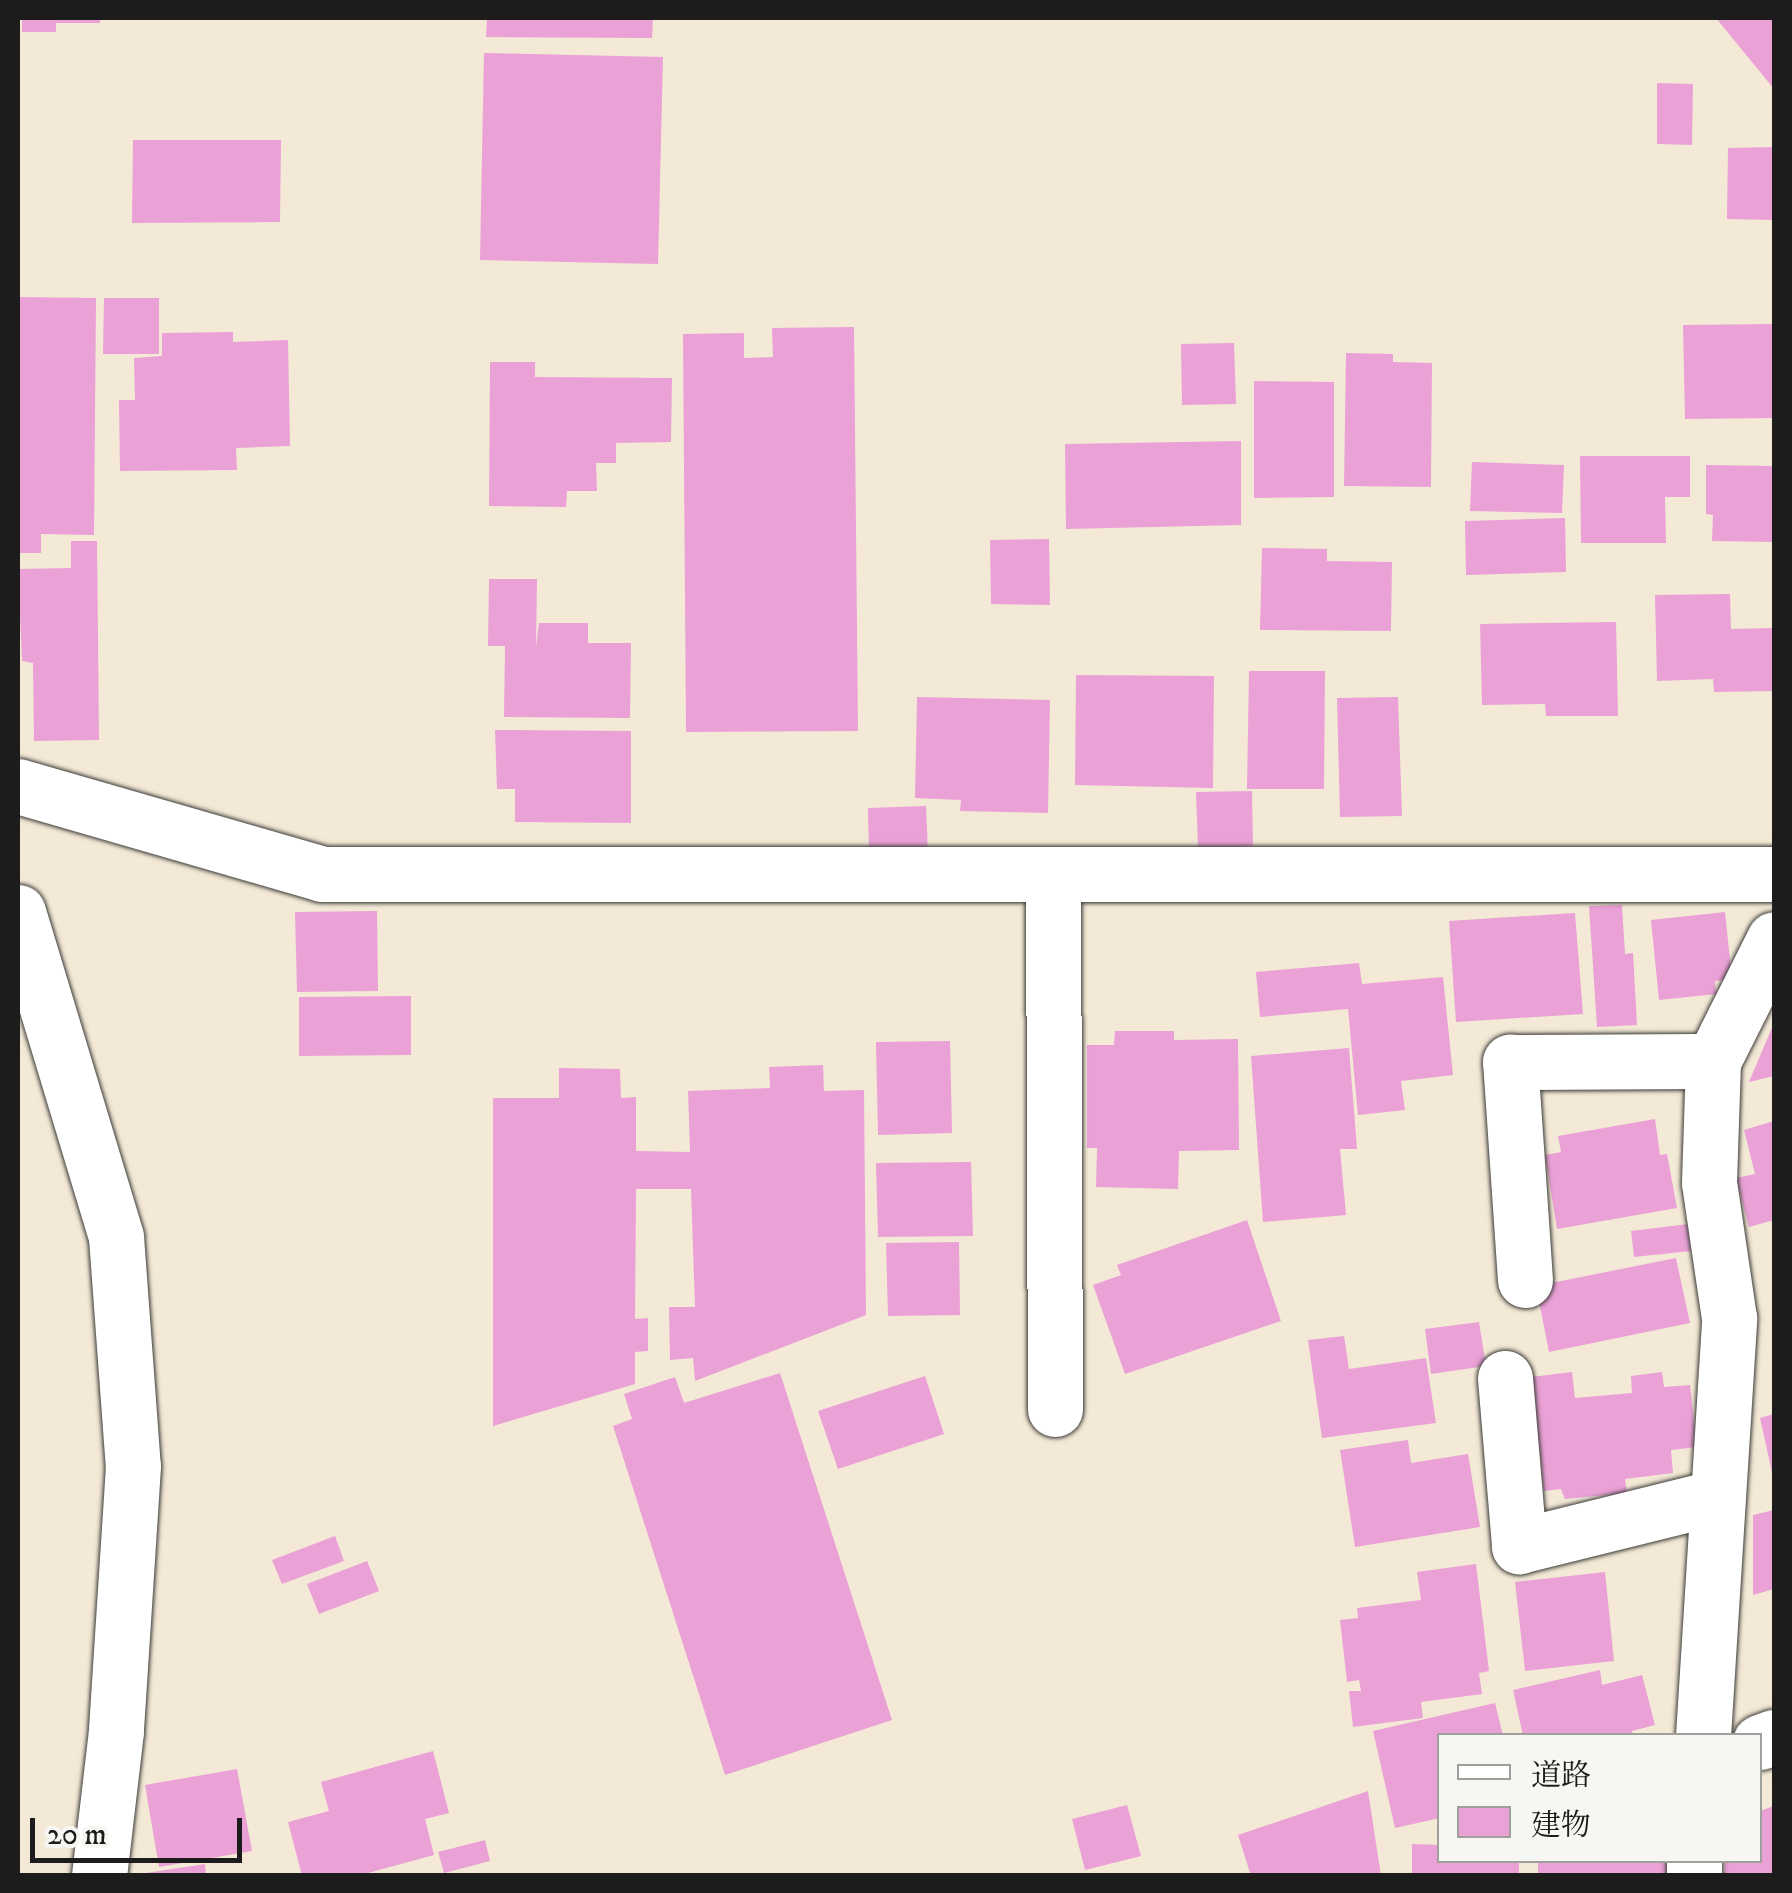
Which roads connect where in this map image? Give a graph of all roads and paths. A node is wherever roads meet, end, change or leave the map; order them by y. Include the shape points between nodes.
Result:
1 (18, 786) edge
2 (1774, 874) edge
3 (1054, 876) junction
4 (18, 912) edge
5 (1774, 939) edge
6 (1713, 1061) junction
7 (1525, 1280) dead end
8 (1506, 1378) dead end
9 (1055, 1409) dead end
10 (1717, 1497) junction
11 (1704, 1733) edge
12 (100, 1876) edge

1 - 3 street via 322,874
2 - 3 street
3 - 9 street
4 - 12 street via 116,1237 133,1466
5 - 6 street
6 - 7 street via 1510,1062
6 - 10 street via 1709,1182 1729,1318
8 - 10 street via 1519,1546
10 - 11 street

